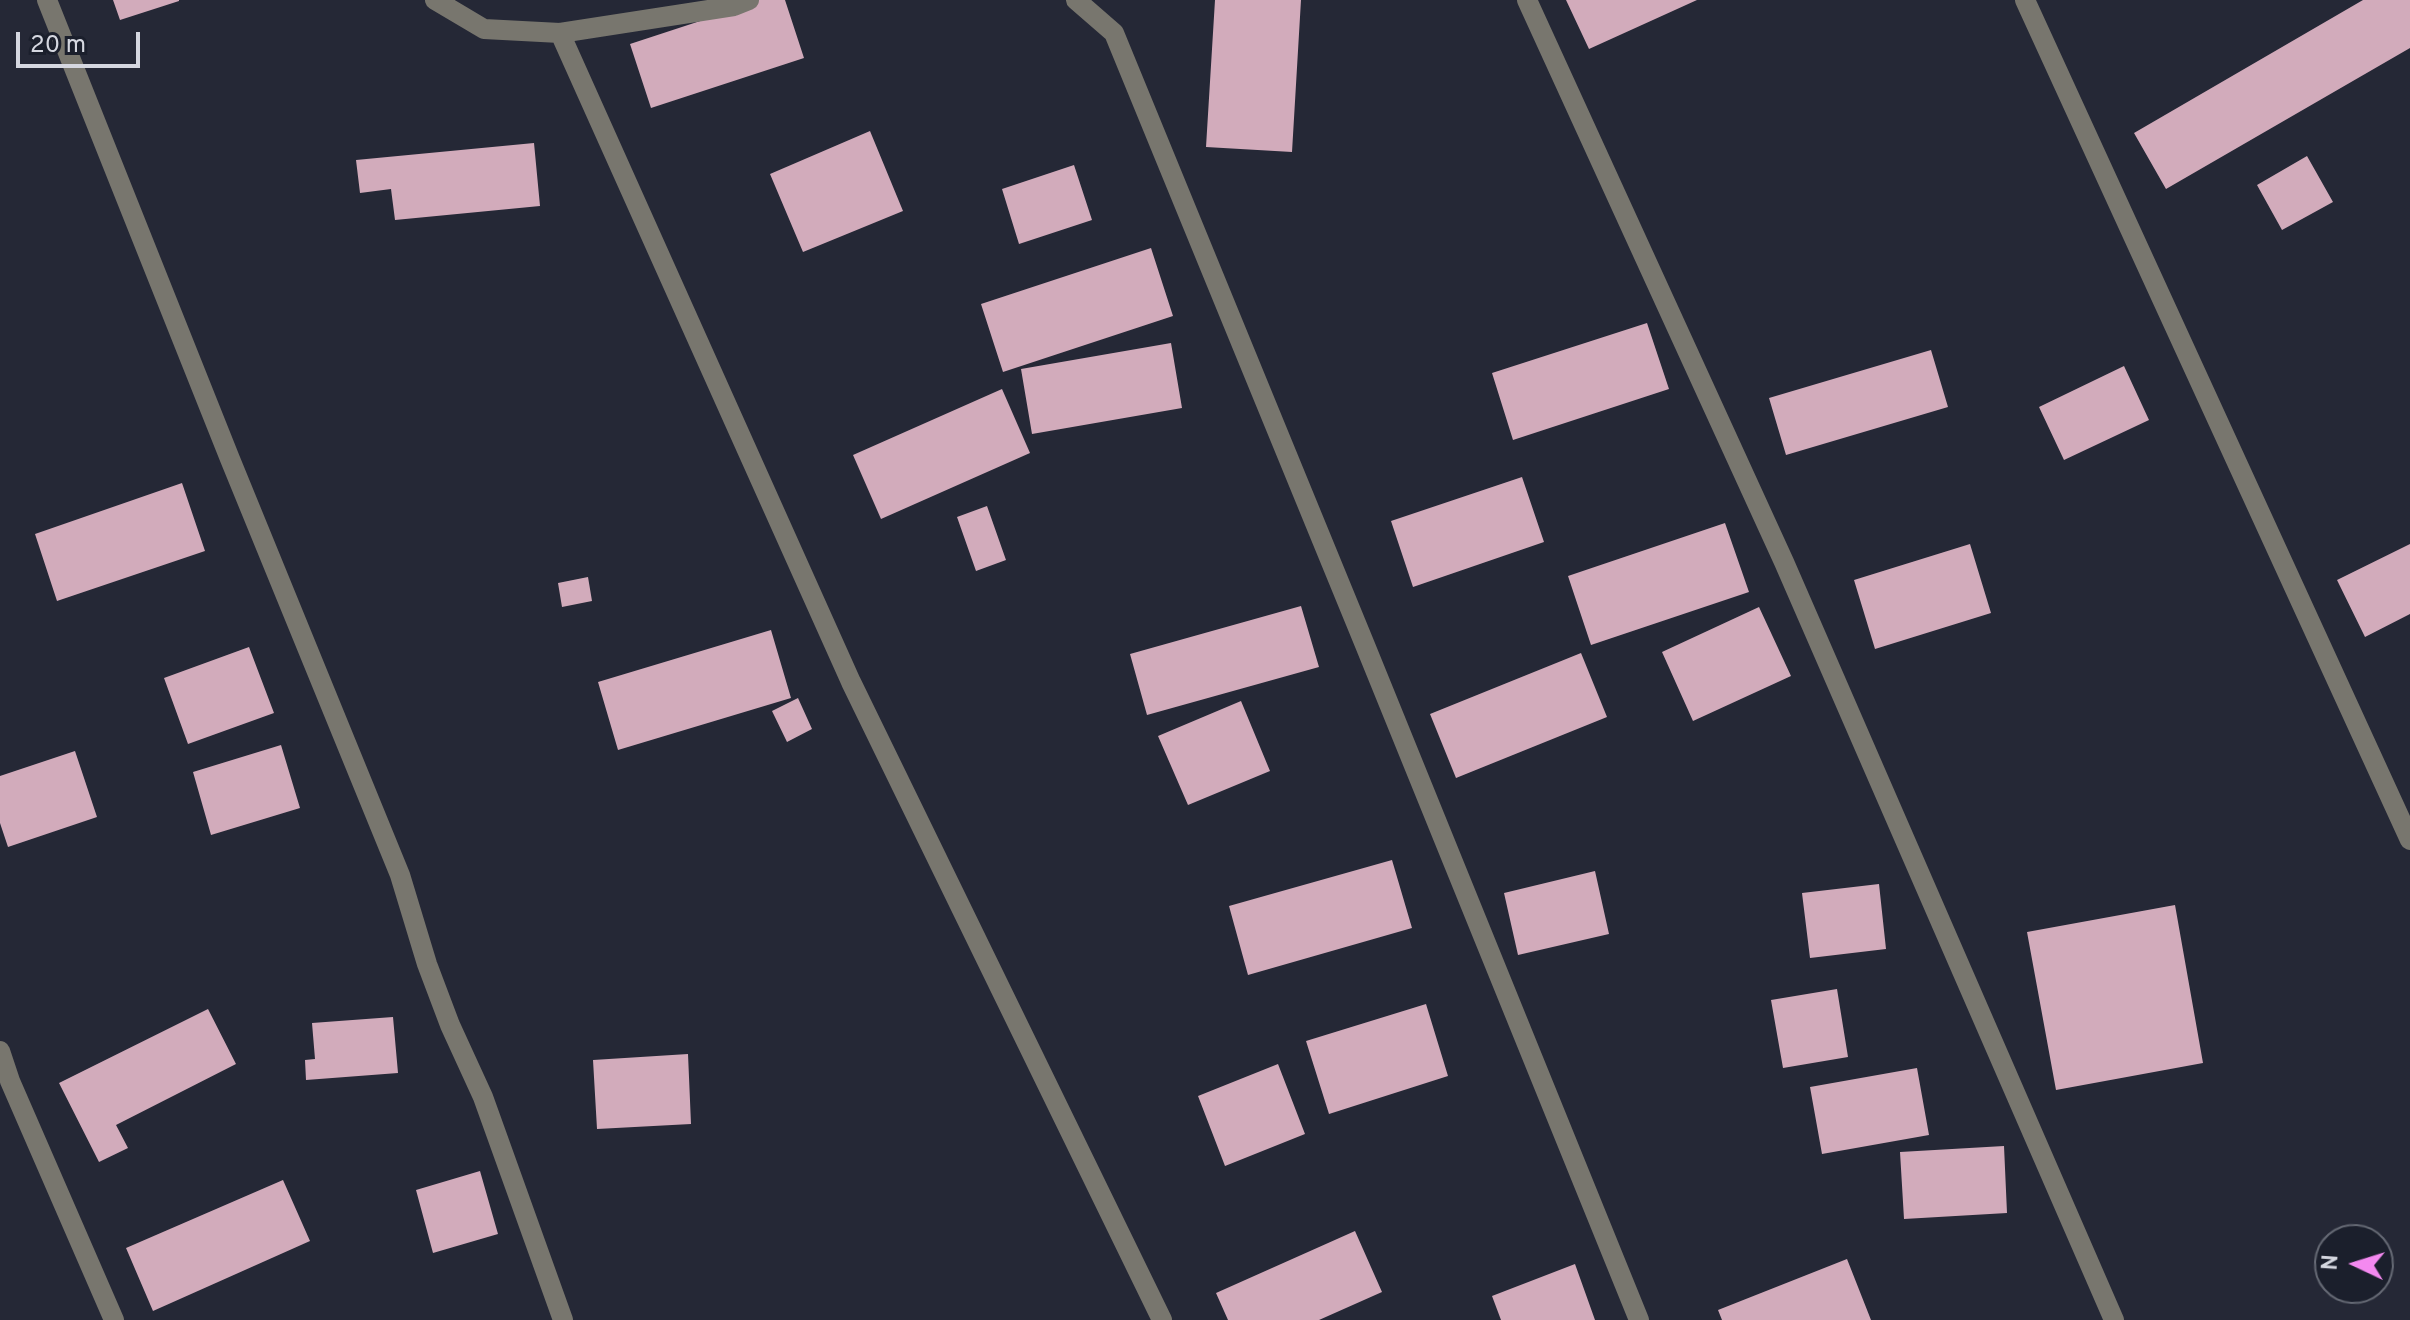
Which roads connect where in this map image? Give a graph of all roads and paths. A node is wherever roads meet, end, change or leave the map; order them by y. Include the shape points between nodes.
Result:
1 (47, 0) edge
2 (435, 0) edge
3 (749, 0) edge
4 (1076, 0) edge
5 (1527, 0) edge
6 (2025, 0) edge
7 (560, 33) junction
8 (2410, 840) edge
9 (0, 1051) edge
10 (114, 1320) edge
11 (563, 1320) edge
12 (1162, 1320) edge
13 (1639, 1320) edge
14 (2114, 1320) edge

1 - 11 street via 400,875 427,964 483,1097
2 - 7 street via 484,29
3 - 7 street
4 - 13 street via 1114,33
5 - 14 street via 1784,562
6 - 8 street
7 - 12 street via 851,682
9 - 10 street

